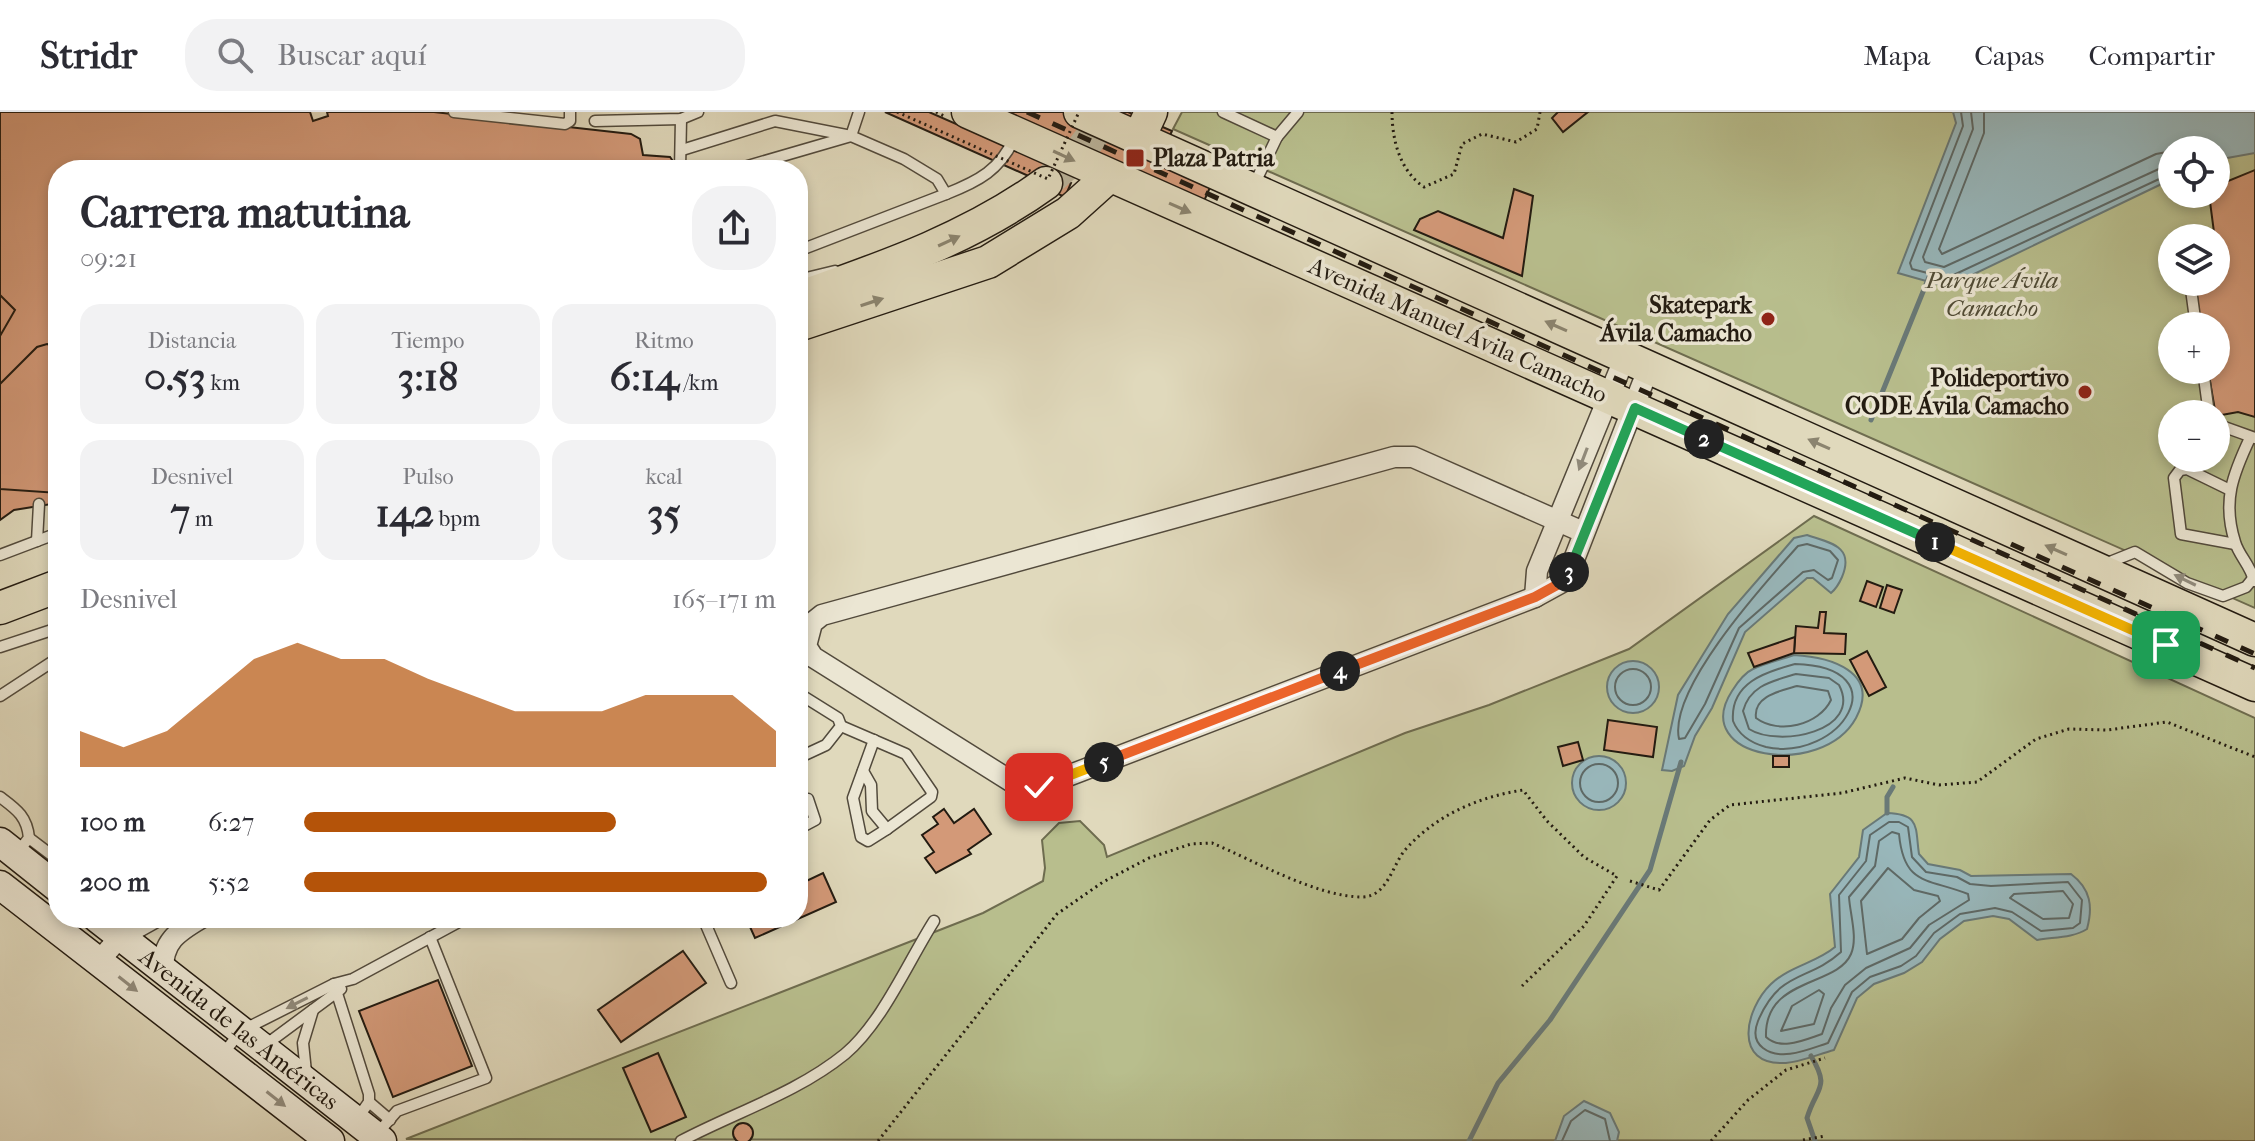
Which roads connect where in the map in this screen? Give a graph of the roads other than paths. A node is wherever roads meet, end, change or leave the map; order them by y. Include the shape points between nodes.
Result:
1 (454, 112) edge
2 (520, 112) edge
3 (570, 112) edge
4 (698, 112) edge
5 (859, 112) edge
6 (968, 112) edge
7 (1079, 112) edge
8 (1223, 112) edge
9 (1298, 112) edge
10 (549, 116) dead end
11 (595, 117) edge
12 (681, 119) junction
13 (1145, 125) edge
14 (1016, 134) junction
15 (851, 136) junction
16 (1277, 137) junction
17 (682, 150) junction
18 (681, 160) edge
19 (768, 160) edge
20 (1108, 177) junction
21 (1046, 183) tunnel mouth
22 (1252, 189) junction
23 (946, 194) junction
24 (1293, 207) junction
25 (1217, 224) junction
26 (808, 247) edge
27 (901, 261) junction
28 (808, 276) edge
29 (808, 294) edge
30 (808, 322) edge
31 (1637, 362) junction
32 (1621, 402) junction
33 (2230, 429) edge
34 (2253, 438) edge
35 (2228, 489) junction
36 (39, 504) dead end
37 (1559, 522) junction
38 (1583, 532) junction
39 (48, 537) edge
40 (37, 541) junction
41 (2235, 544) junction
42 (0, 555) edge
43 (48, 568) edge
44 (2096, 568) junction
45 (2254, 580) edge
46 (0, 585) edge
47 (48, 590) edge
48 (1535, 597) junction
49 (0, 608) edge
50 (48, 631) edge
51 (808, 638) edge
52 (2255, 640) edge
53 (0, 647) edge
54 (808, 649) edge
55 (48, 665) edge
56 (2255, 685) edge
57 (0, 696) edge
58 (808, 699) edge
59 (841, 726) junction
60 (874, 740) junction
61 (808, 753) edge
62 (863, 771) junction
63 (0, 797) edge
64 (808, 799) edge
65 (808, 824) edge
66 (887, 829) junction
67 (15, 845) edge
68 (48, 857) edge
69 (48, 877) edge
70 (0, 885) edge
71 (934, 921) dead end
72 (48, 922) edge
73 (56, 928) edge
74 (103, 928) edge
75 (110, 928) edge
76 (184, 928) edge
77 (447, 928) edge
78 (707, 928) edge
79 (430, 937) junction
80 (99, 961) junction
81 (163, 971) junction
82 (731, 983) dead end
83 (336, 988) junction
84 (314, 1008) junction
85 (252, 1039) junction
86 (221, 1056) junction
87 (308, 1082) junction
88 (374, 1124) edge
89 (330, 1141) edge
90 (681, 1141) edge

1 - 3 lane via 565,124
2 - 10 lane
4 - 12 lane
5 - 15 lane
6 - 14 main road, Avenida Manuel Ávila Camacho
7 - 13 main road, Avenida Manuel Ávila Camacho
8 - 16 lane
9 - 16 lane
11 - 12 lane
12 - 17 lane
13 - 22 main road, Avenida Manuel Ávila Camacho
14 -> 20 main road, Avenida Manuel Ávila Camacho
14 - 23 lane via 994,171
15 - 17 lane via 775,121
15 - 19 lane
15 - 23 lane via 937,179
16 - 22 lane
17 - 18 lane
20 -> 25 main road, Avenida Manuel Ávila Camacho
30 -> 20 main road via 988,262 1068,213
27 -> 21 main road via 992,220
22 - 24 main road, Avenida Manuel Ávila Camacho
23 - 26 lane
24 - 25 main road via 1314,227 1316,242 1310,249
31 -> 24 main road, Avenida Manuel Ávila Camacho
25 - 32 main road, Avenida Manuel Ávila Camacho
27 - 28 lane
27 - 29 main road
31 - 32 street
31 - 32 street
44 -> 31 main road, Avenida Manuel Ávila Camacho
32 -> 37 street
32 - 38 street
32 - 56 main road, Avenida Manuel Ávila Camacho
33 - 34 lane
34 - 35 lane
35 - 41 lane
35 - 41 lane via 2187,469 2174,478 2181,534
36 - 40 lane
37 - 38 street
37 - 48 street via 1537,571
37 - 51 street via 1413,457 1394,457 822,615 812,623
38 - 48 street via 1566,580
39 - 40 lane
40 - 42 lane
41 - 45 lane
43 - 46 main road
45 -> 44 lane via 2223,596 2187,583 2135,552
44 - 52 main road, Avenida Manuel Ávila Camacho
47 - 49 main road
48 - 54 street via 1027,789
50 - 53 lane
55 - 57 lane
58 - 59 lane via 838,718
59 - 60 lane
59 - 61 lane via 826,745
60 - 62 lane
60 - 66 lane via 906,754 932,792
62 - 66 lane via 871,785 872,811
62 - 66 lane via 853,798 861,837 868,841
63 - 67 lane via 28,824
64 - 65 lane via 815,820
67 - 68 lane
67 - 69 main road
70 - 72 main road, Avenida de las Américas
71 - 90 lane via 875,1021 847,1053 800,1086
73 - 80 main road, Avenida de las Américas
74 - 80 street
75 - 81 main road, Avenida de las Américas
76 - 81 street via 167,944
77 - 79 lane
78 - 82 lane
79 - 83 lane
79 - 88 lane via 486,1078
80 -> 86 main road, Avenida de las Américas
81 - 85 main road, Avenida de las Américas
83 - 84 lane
83 -> 85 lane
83 - 88 lane via 367,1084
84 - 85 lane
84 - 87 lane via 303,1043
85 - 86 lane
85 - 87 main road, Avenida de las Américas
86 -> 89 main road, Avenida de las Américas
87 - 88 main road, Avenida de las Américas

